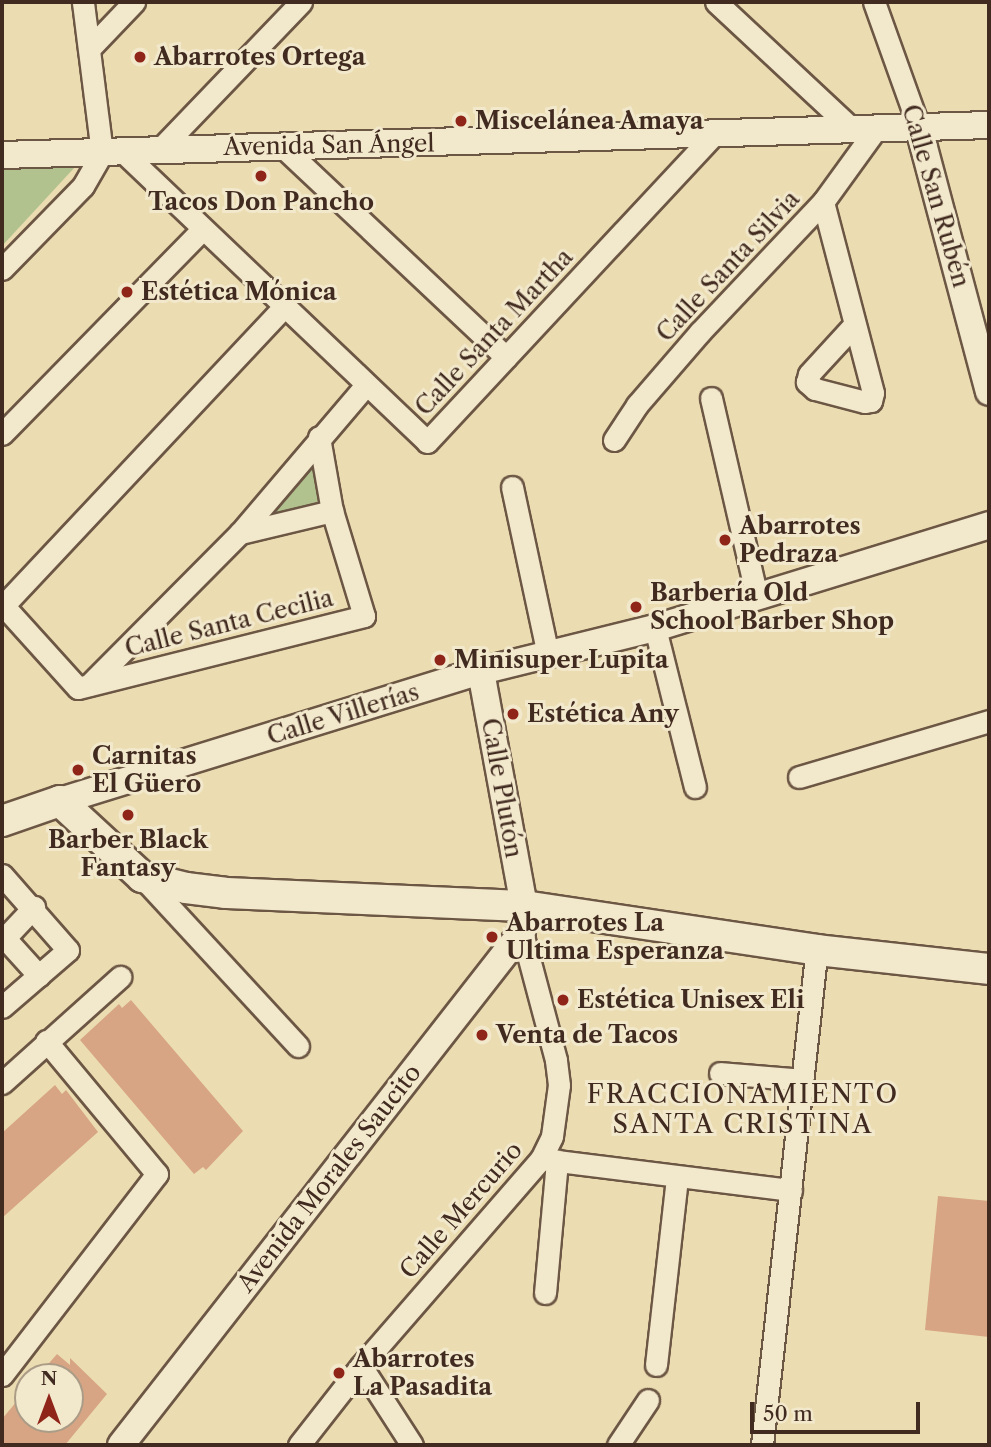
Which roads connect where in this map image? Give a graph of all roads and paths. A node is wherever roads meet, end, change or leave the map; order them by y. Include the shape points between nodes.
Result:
1 (83, 2) edge
2 (134, 2) edge
3 (301, 2) edge
4 (716, 2) edge
5 (874, 2) edge
6 (90, 48) junction
7 (918, 125) junction
8 (989, 125) edge
9 (849, 126) junction
10 (877, 126) junction
11 (713, 135) junction
12 (162, 148) junction
13 (284, 148) junction
14 (112, 153) junction
15 (3, 154) edge
16 (823, 202) junction
17 (203, 229) junction
18 (2, 269) edge
19 (284, 307) junction
20 (854, 325) dead end
21 (506, 357) junction
22 (365, 386) junction
23 (989, 392) edge
24 (711, 398) dead end
25 (2, 435) edge
26 (319, 437) junction
27 (614, 440) dead end
28 (512, 487) dead end
29 (332, 511) junction
30 (989, 525) edge
31 (240, 533) junction
32 (757, 598) junction
33 (3, 605) edge
34 (655, 628) junction
35 (548, 655) junction
36 (481, 671) junction
37 (88, 686) junction
38 (989, 721) edge
39 (799, 777) dead end
40 (695, 787) dead end
41 (60, 801) junction
42 (2, 821) edge
43 (2, 875) edge
44 (142, 877) junction
45 (34, 907) junction
46 (523, 919) junction
47 (3, 938) edge
48 (817, 950) junction
49 (989, 969) edge
50 (39, 976) junction
51 (120, 977) dead end
52 (2, 1007) edge
53 (46, 1041) junction
54 (298, 1046) dead end
55 (720, 1073) dead end
56 (803, 1080) junction
57 (2, 1083) edge
58 (549, 1160) junction
59 (677, 1177) junction
60 (791, 1190) junction
61 (545, 1293) dead end
62 (656, 1365) dead end
63 (361, 1366) junction
64 (2, 1375) edge
65 (648, 1401) dead end
66 (121, 1445) edge
67 (299, 1445) edge
68 (412, 1445) edge
69 (619, 1445) edge
70 (762, 1445) edge

1 - 6 street
2 - 6 street
3 - 12 street
4 - 9 street
5 - 7 street, Calle San Rubén
6 - 14 street
7 - 8 street, Avenida San Ángel
7 - 10 street, Avenida San Ángel
7 - 23 street, Calle San Rubén
9 - 10 street, Avenida San Ángel
9 - 11 street, Avenida San Ángel
10 - 16 street, Calle Santa Silvia
11 - 13 street, Avenida San Ángel
11 - 21 street, Calle Santa Martha
12 - 13 street, Avenida San Ángel
12 - 14 street, Avenida San Ángel
13 - 21 street
14 - 15 street, Avenida San Ángel
14 - 17 street, Calle Santa Martha
14 - 18 street
16 - 20 street
16 - 27 street, Calle Santa Silvia via 700,332 637,405
17 - 19 street, Calle Santa Martha
17 - 25 street
19 - 22 street, Calle Santa Martha
19 - 33 street
21 - 22 street, Calle Santa Martha via 428,442
22 - 26 street
24 - 32 street
26 - 29 street, Calle Santa Cecilia
26 - 31 street
28 - 35 street
29 - 31 street
29 - 37 street, Calle Santa Cecilia via 365,617
30 - 32 street, Calle Villerías
31 - 37 street
32 - 34 street, Calle Villerías
33 - 37 street via 78,688
34 - 35 street, Calle Villerías
34 - 40 street
35 - 36 street, Calle Villerías
36 - 41 street, Calle Villerías
36 - 46 street, Calle Plutón
38 - 39 street
41 - 42 main road
41 - 44 main road
43 - 45 street
44 - 46 main road via 225,893
44 - 54 street
45 - 47 street
45 - 50 street via 68,950
46 - 48 main road
46 - 58 street, Calle Mercurio via 559,1085
46 - 66 street, Avenida Morales Saucito
47 - 50 street
48 - 49 main road
48 - 56 street
50 - 52 street
51 - 53 street
53 - 57 street
53 - 64 street via 158,1174
55 - 56 street
56 - 60 street
58 - 59 street
58 - 61 street
58 - 63 street, Calle Mercurio
59 - 60 street
59 - 62 street
60 - 70 street
63 - 67 street, Calle Mercurio
63 - 68 street
65 - 69 street

